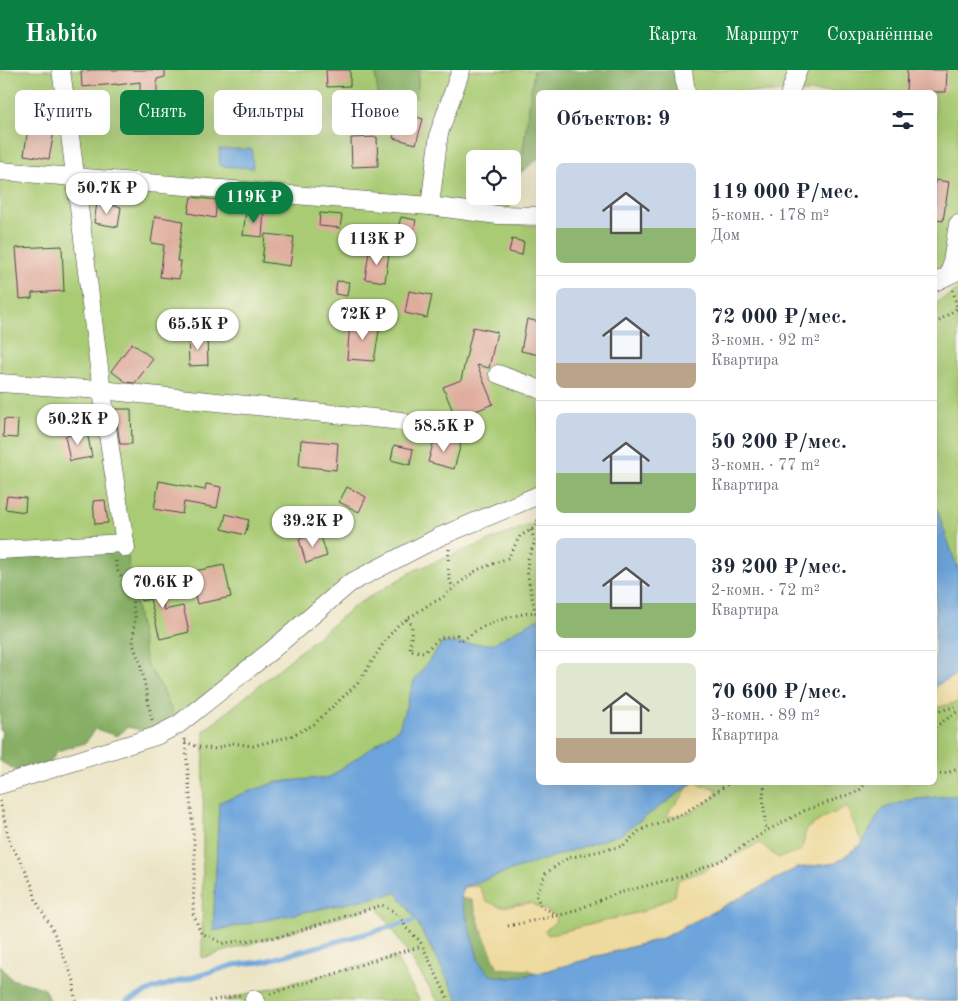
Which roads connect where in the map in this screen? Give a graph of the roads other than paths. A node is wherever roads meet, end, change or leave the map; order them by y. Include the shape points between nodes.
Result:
1 (61, 70) edge
2 (461, 70) edge
3 (683, 70) edge
4 (798, 70) edge
5 (686, 90) edge
6 (791, 90) edge
7 (0, 171) edge
8 (76, 177) junction
9 (430, 206) junction
10 (536, 216) edge
11 (958, 224) edge
12 (948, 276) edge
13 (498, 374) dead end
14 (0, 382) edge
15 (536, 388) edge
16 (101, 390) junction
17 (402, 421) dead end
18 (536, 496) edge
19 (0, 550) edge
20 (0, 785) edge

1 - 8 street
2 - 9 street via 439,133
3 - 5 street
4 - 6 street
7 - 8 street
8 - 9 street
8 - 16 street
9 - 10 street via 498,215
11 - 12 street
13 - 15 street
14 - 16 street
16 - 17 street
16 - 19 street via 122,545
18 - 20 street via 439,537 350,583 179,724 156,736

